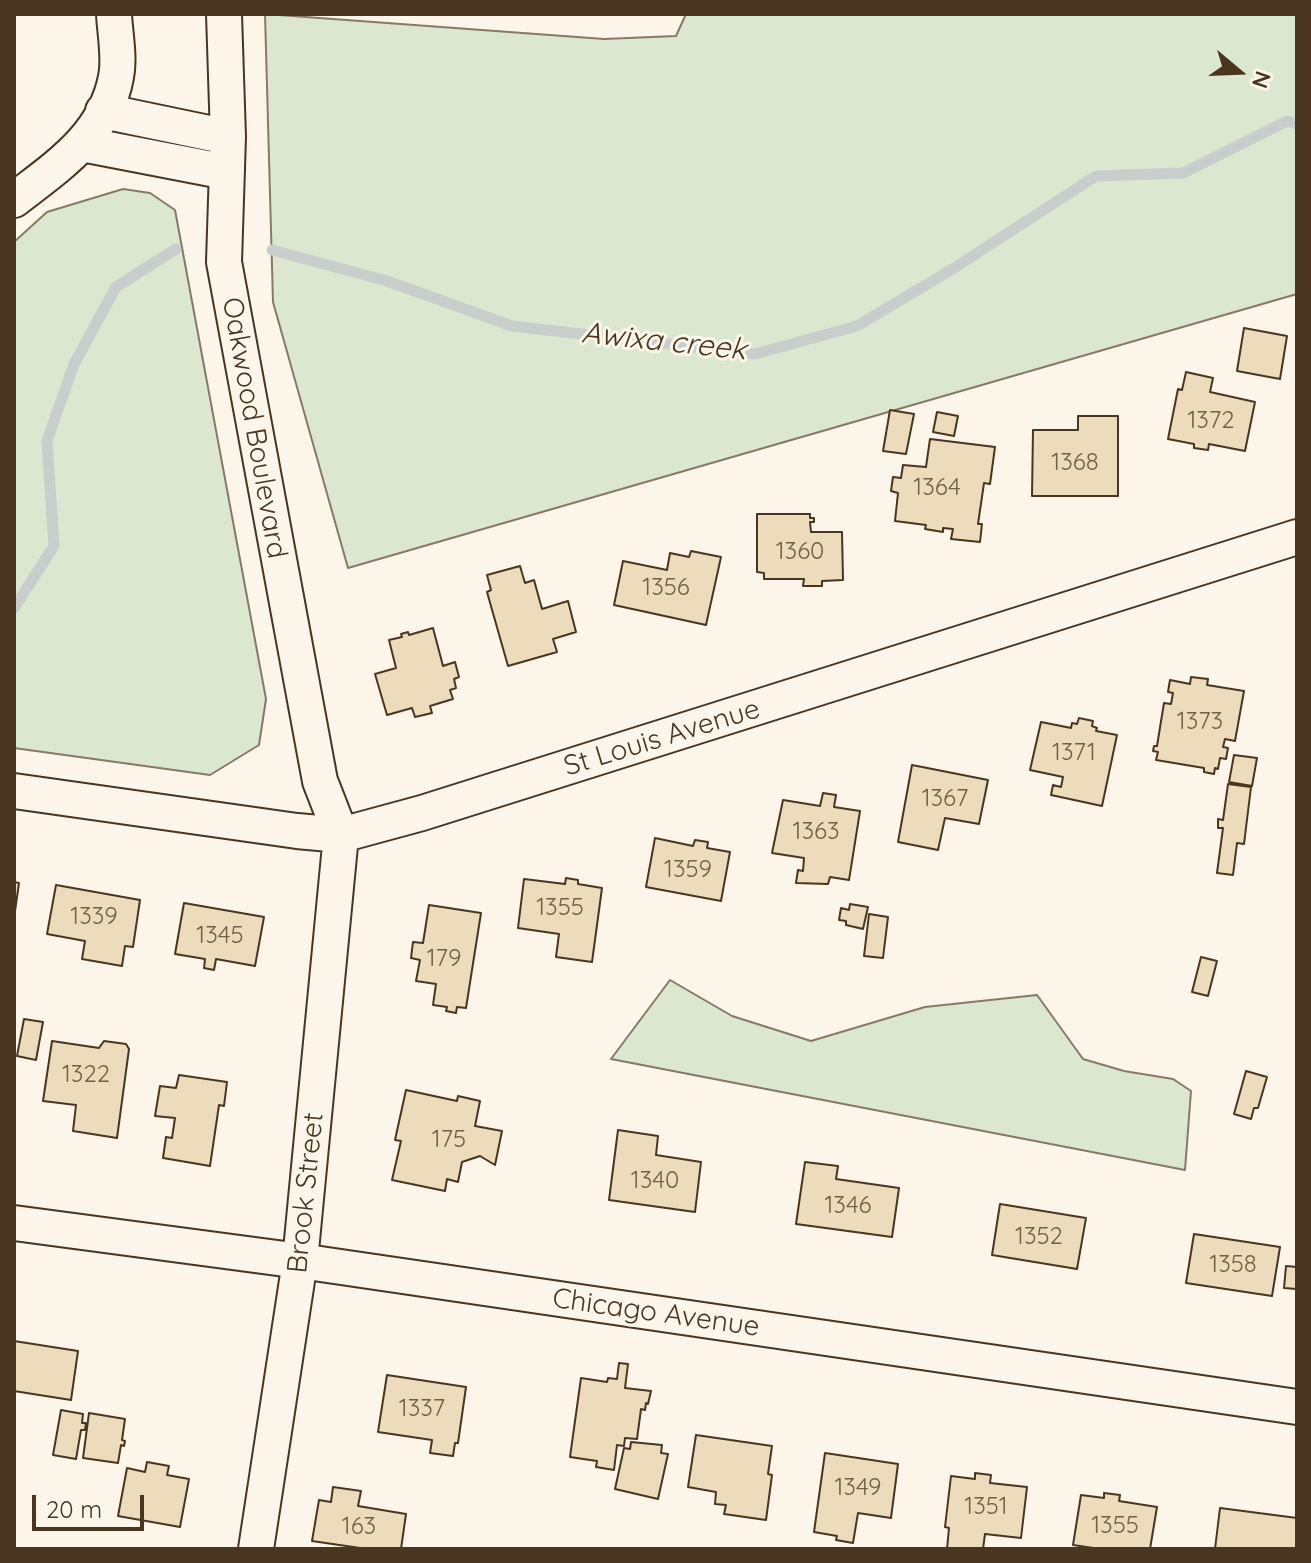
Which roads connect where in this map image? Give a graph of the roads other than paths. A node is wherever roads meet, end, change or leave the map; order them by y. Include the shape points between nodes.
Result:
1 (114, 14) edge
2 (224, 14) edge
3 (103, 111) junction
4 (228, 137) junction
5 (82, 144) junction
6 (227, 172) junction
7 (14, 200) edge
8 (1297, 537) edge
9 (14, 791) edge
10 (341, 835) junction
11 (14, 1223) edge
12 (300, 1261) junction
13 (1297, 1407) edge
14 (256, 1549) edge

1 - 3 street via 117,75
2 - 4 street, Oakwood Boulevard
3 - 4 street
3 - 5 street
4 - 6 street, Oakwood Boulevard
5 - 6 street
5 - 7 street
6 - 10 street, Oakwood Boulevard via 224,262 320,781
8 - 10 street, St Louis Avenue
9 - 10 street, St Louis Avenue
10 - 12 street, Brook Street
11 - 12 street, Chicago Avenue
12 - 13 street, Chicago Avenue
12 - 14 street, Brook Street

